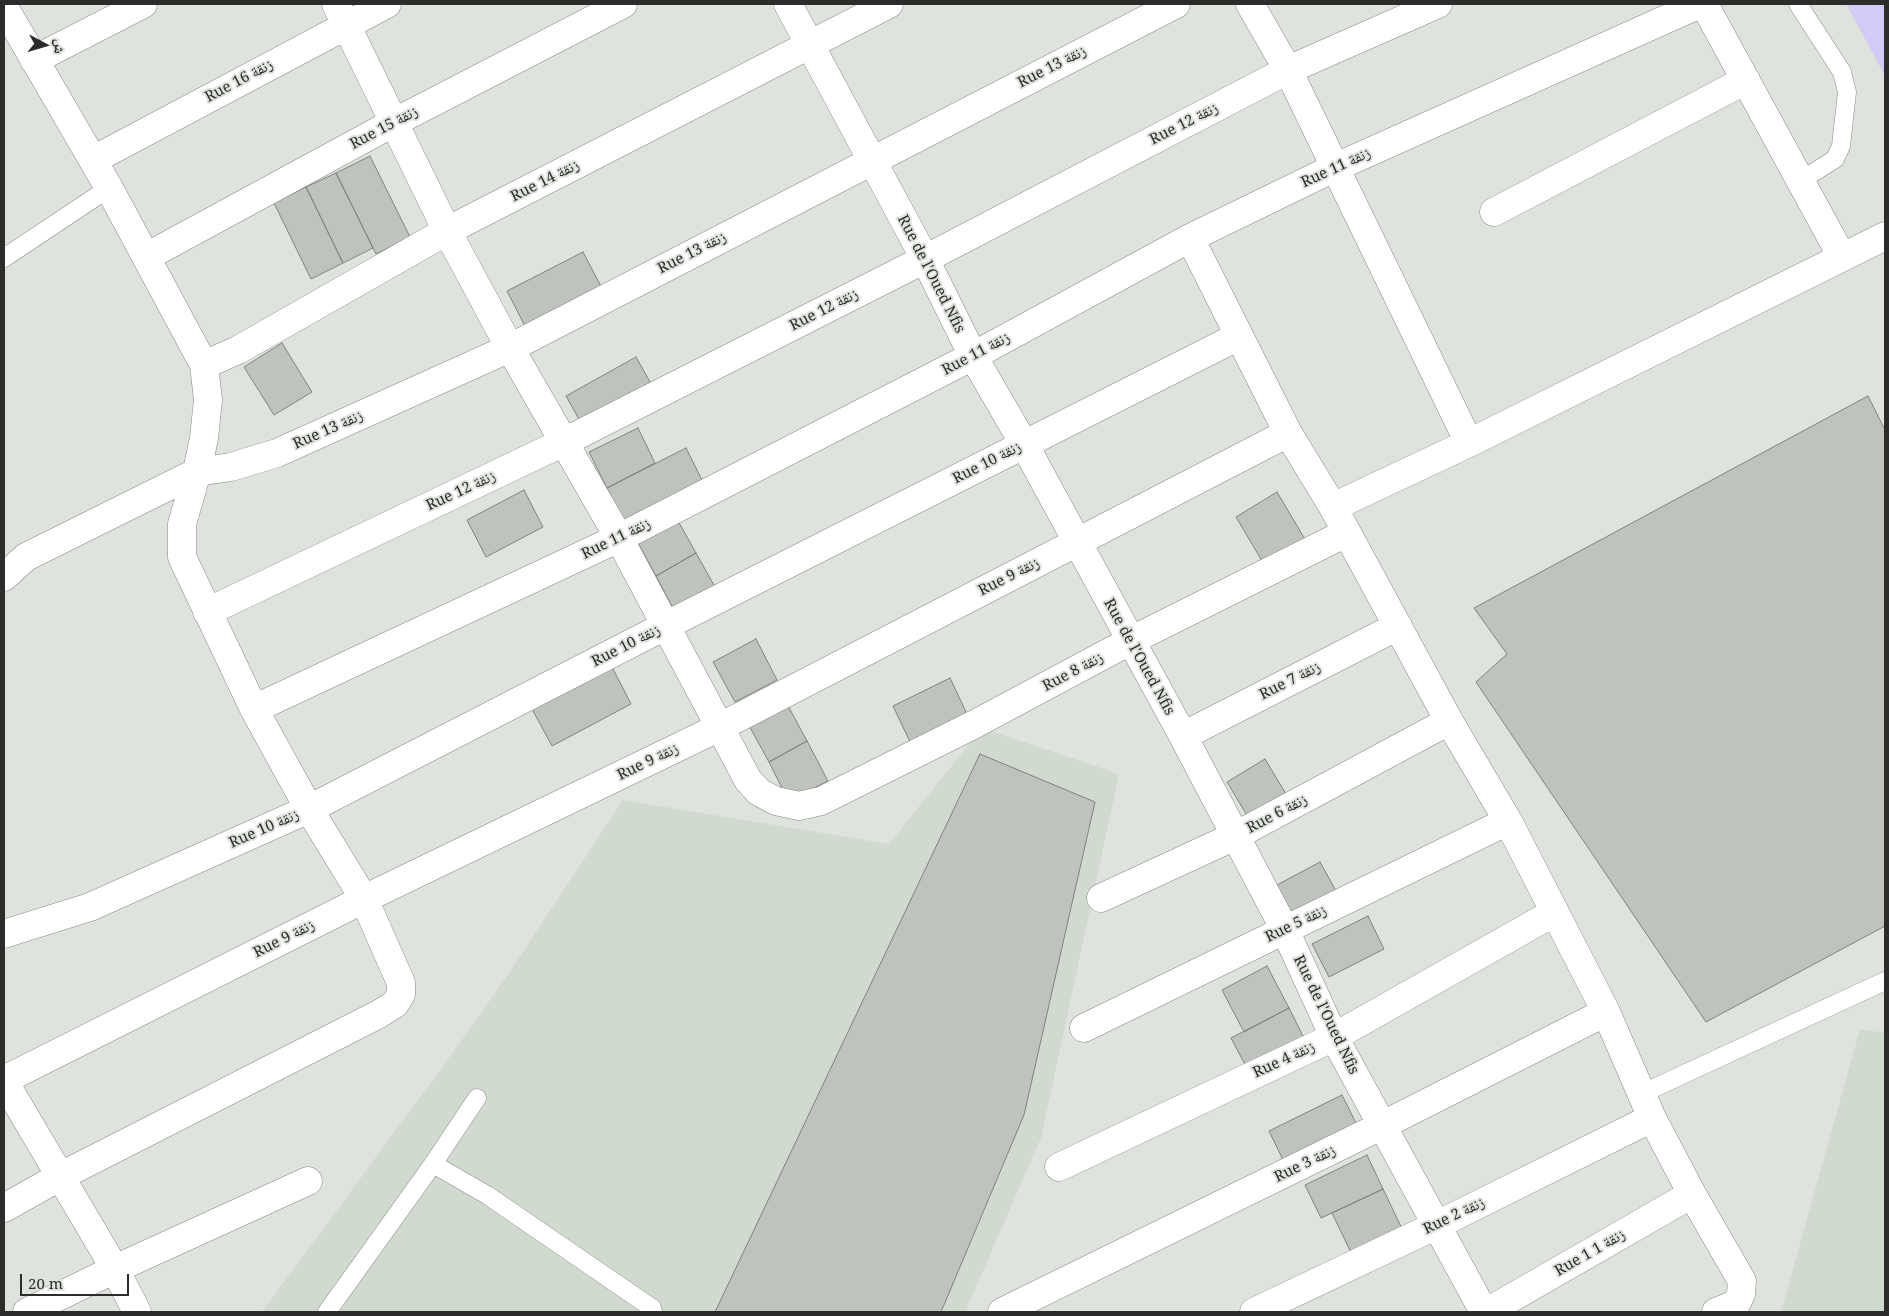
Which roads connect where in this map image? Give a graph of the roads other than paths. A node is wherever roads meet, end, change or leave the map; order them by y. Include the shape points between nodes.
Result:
1 (143, 4) edge
2 (387, 4) edge
3 (623, 4) edge
4 (788, 4) edge
5 (889, 4) edge
6 (1176, 4) edge
7 (1250, 4) edge
8 (1438, 4) edge
9 (1700, 4) edge
10 (1704, 4) edge
11 (1798, 4) edge
12 (4, 7) edge
13 (341, 14) edge
14 (810, 46) junction
15 (34, 60) junction
16 (1288, 70) junction
17 (1746, 80) junction
18 (393, 122) junction
19 (92, 160) junction
20 (871, 160) junction
21 (1334, 168) junction
22 (1800, 181) junction
23 (109, 188) junction
24 (1494, 212) dead end
25 (448, 231) junction
26 (1885, 236) edge
27 (1190, 238) junction
28 (146, 257) junction
29 (4, 258) edge
30 (1842, 258) junction
31 (924, 259) junction
32 (1239, 336) junction
33 (510, 348) junction
34 (973, 356) junction
35 (204, 365) junction
36 (1288, 433) junction
37 (564, 442) junction
38 (1469, 443) junction
39 (1024, 444) junction
40 (197, 472) junction
41 (1333, 508) junction
42 (1346, 533) junction
43 (619, 538) junction
44 (1077, 542) junction
45 (4, 577) edge
46 (207, 612) junction
47 (665, 626) junction
48 (1398, 626) junction
49 (1130, 641) junction
50 (254, 709) junction
51 (1449, 721) junction
52 (720, 727) junction
53 (1183, 736) junction
54 (309, 809) junction
55 (1508, 821) junction
56 (1235, 836) junction
57 (1101, 898) dead end
58 (364, 899) junction
59 (1555, 912) junction
60 (1285, 930) junction
61 (4, 934) edge
62 (1885, 981) edge
63 (1606, 1012) junction
64 (1084, 1028) dead end
65 (1334, 1037) junction
66 (4, 1080) edge
67 (477, 1098) dead end
68 (1647, 1106) junction
69 (1384, 1126) junction
70 (433, 1164) junction
71 (1059, 1167) dead end
72 (61, 1176) junction
73 (308, 1181) dead end
74 (1692, 1194) junction
75 (4, 1208) edge
76 (1437, 1225) junction
77 (116, 1269) junction
78 (27, 1312) edge
79 (137, 1312) edge
80 (327, 1312) edge
81 (653, 1312) edge
82 (1002, 1312) edge
83 (1254, 1312) edge
84 (1486, 1312) edge
85 (1716, 1312) edge

1 - 15 street
2 - 13 street, Rue 16 زنقة
3 - 18 street, Rue 15 زنقة
4 - 14 street, Rue de l'Oued Nfis
5 - 14 street, Rue 14 زنقة
6 - 20 street, Rue 13 زنقة
7 - 16 street
8 - 16 street, Rue 12 زنقة
9 - 21 street, Rue 11 زنقة
10 - 17 street
11 - 22 lane via 1842,72 1847,92 1841,146 1835,159
12 - 15 street
13 - 18 street
13 - 19 street, Rue 16 زنقة
14 - 20 street, Rue de l'Oued Nfis
14 - 25 street, Rue 14 زنقة
15 - 19 street
16 - 21 street
16 - 31 street, Rue 12 زنقة
17 - 22 street
17 - 24 street
18 - 25 street
18 - 28 street, Rue 15 زنقة
19 - 23 street
20 - 31 street, Rue de l'Oued Nfis
20 - 33 street, Rue 13 زنقة
21 - 27 street, Rue 11 زنقة
21 - 38 street
22 - 30 street
23 - 28 street
23 - 29 lane
25 - 33 street
25 - 35 street, Rue 14 زنقة via 238,350
26 - 30 street
27 - 32 street
27 - 34 street, Rue 11 زنقة
28 - 35 street
30 - 38 street
31 - 34 street, Rue de l'Oued Nfis
31 - 37 street, Rue 12 زنقة
32 - 36 street
32 - 39 street, Rue 10 زنقة
33 - 37 street
33 - 40 street, Rue 13 زنقة via 277,453 231,467
34 - 39 street, Rue de l'Oued Nfis
34 - 43 street, Rue 11 زنقة
35 - 40 street via 208,400
36 - 41 street
36 - 44 street, Rue 9 زنقة
37 - 43 street
37 - 46 street, Rue 12 زنقة
38 - 41 street
39 - 44 street, Rue de l'Oued Nfis
39 - 47 street, Rue 10 زنقة
40 - 45 street, Rue 13 زنقة via 26,557
40 - 46 street via 182,524 182,557
41 - 42 street
42 - 48 street
42 - 49 street, Rue 8 زنقة
43 - 47 street
43 - 50 street, Rue 11 زنقة
44 - 49 street, Rue de l'Oued Nfis
44 - 52 street, Rue 9 زنقة
46 - 50 street
47 - 52 street
47 - 54 street, Rue 10 زنقة
48 - 51 street
48 - 53 street, Rue 7 زنقة
49 - 52 street, Rue 8 زنقة via 976,724 821,801 799,806 776,801 760,792 748,780
49 - 53 street, Rue de l'Oued Nfis
50 - 54 street
51 - 55 street
51 - 56 street, Rue 6 زنقة
52 - 58 street, Rue 9 زنقة
53 - 56 street, Rue de l'Oued Nfis
54 - 58 street
54 - 61 street, Rue 10 زنقة via 90,907
55 - 59 street
55 - 60 street, Rue 5 زنقة
56 - 57 street, Rue 6 زنقة
56 - 60 street, Rue de l'Oued Nfis
58 - 66 street, Rue 9 زنقة
58 - 72 street via 401,983 401,994 396,1004
59 - 63 street
59 - 65 street, Rue 4 زنقة
60 - 64 street, Rue 5 زنقة
60 - 65 street, Rue de l'Oued Nfis
62 - 68 lane
63 - 68 street
63 - 69 street, Rue 3 زنقة
65 - 69 street, Rue de l'Oued Nfis
65 - 71 street, Rue 4 زنقة
66 - 72 street
67 - 70 lane
68 - 74 street
68 - 76 street, Rue 2 زنقة
69 - 76 street, Rue de l'Oued Nfis
69 - 82 street, Rue 3 زنقة
70 - 80 lane
70 - 81 lane via 487,1196 652,1308
72 - 75 street
72 - 77 street
73 - 77 street
74 - 84 street, Rue 1 زنقة 1
74 - 85 street via 1742,1282 1736,1304
76 - 83 street, Rue 2 زنقة
76 - 84 street, Rue de l'Oued Nfis
77 - 78 street
77 - 79 street

